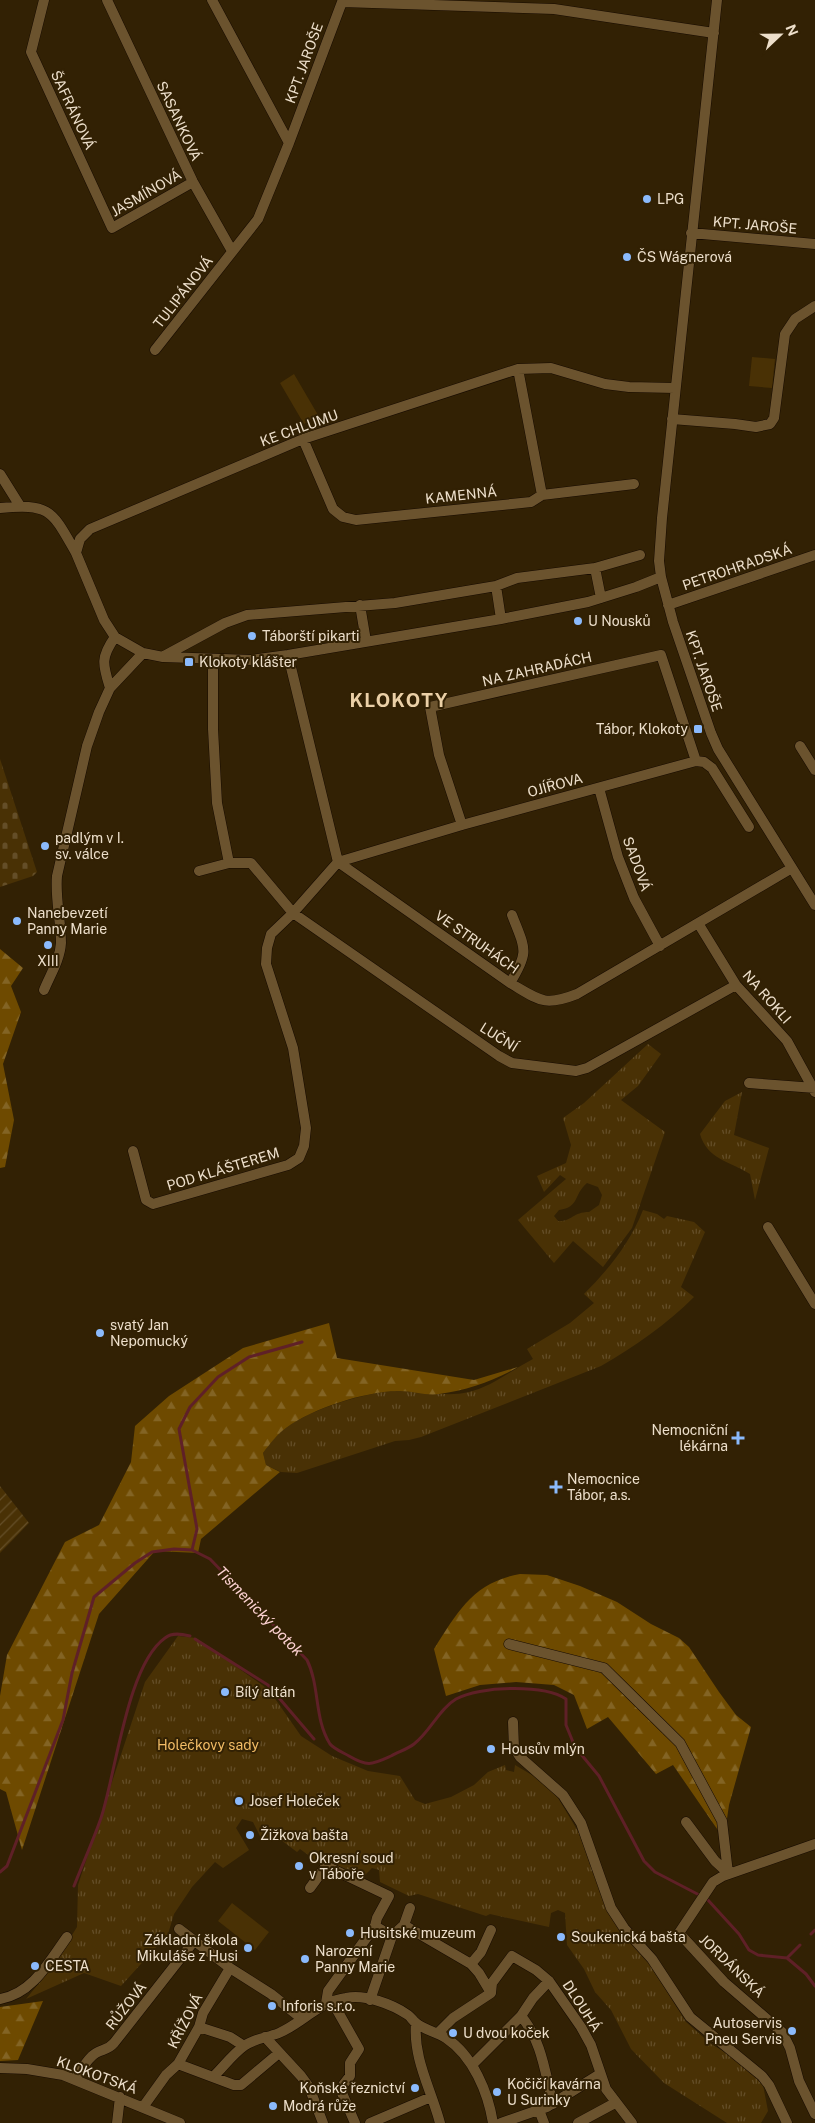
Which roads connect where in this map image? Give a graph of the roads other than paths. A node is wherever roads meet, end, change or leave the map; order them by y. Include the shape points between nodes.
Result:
1 (44, 0) edge
2 (107, 0) edge
3 (212, 0) edge
4 (717, 0) edge
5 (341, 1) edge
6 (714, 33) junction
7 (289, 143) junction
8 (193, 182) junction
9 (112, 228) joint
10 (692, 233) junction
11 (815, 244) edge
12 (232, 251) junction
13 (815, 306) edge
14 (155, 350) dead end
15 (518, 369) junction
16 (675, 388) junction
17 (672, 419) junction
18 (302, 439) junction
19 (0, 474) edge
20 (634, 484) dead end
21 (542, 495) junction
22 (20, 506) junction
23 (0, 508) edge
24 (76, 553) junction
25 (640, 555) dead end
26 (815, 555) edge
27 (595, 568) junction
28 (661, 577) junction
29 (496, 586) junction
30 (601, 598) junction
31 (668, 605) junction
32 (360, 606) junction
33 (502, 619) junction
34 (115, 637) junction
35 (366, 641) junction
36 (143, 653) junction
37 (288, 655) junction
38 (164, 657) junction
39 (212, 659) junction
40 (110, 688) junction
41 (800, 746) dead end
42 (696, 761) junction
43 (815, 770) edge
44 (599, 788) junction
45 (462, 825) junction
46 (749, 827) dead end
47 (338, 862) junction
48 (229, 863) junction
49 (792, 868) junction
50 (199, 871) dead end
51 (815, 905) edge
52 (293, 914) junction
53 (512, 916) dead end
54 (698, 923) junction
55 (660, 946) junction
56 (510, 983) junction
57 (736, 985) junction
58 (44, 990) dead end
59 (749, 1083) dead end
60 (814, 1090) edge
61 (133, 1151) dead end
62 (768, 1227) dead end
63 (815, 1304) edge
64 (509, 1644) dead end
65 (513, 1722) dead end
66 (686, 1822) dead end
67 (815, 1844) edge
68 (728, 1873) junction
69 (310, 1888) dead end
70 (410, 1908) dead end
71 (404, 1925) junction
72 (375, 1926) junction
73 (179, 1929) dead end
74 (491, 1930) dead end
75 (392, 1936) junction
76 (67, 1937) dead end
77 (194, 1941) junction
78 (471, 1964) junction
79 (230, 1968) junction
80 (549, 1981) junction
81 (491, 1993) junction
82 (0, 1999) edge
83 (337, 2000) junction
84 (370, 2000) junction
85 (326, 2003) junction
86 (521, 2016) junction
87 (304, 2017) junction
88 (416, 2023) junction
89 (199, 2027) junction
90 (438, 2033) junction
91 (265, 2037) junction
92 (244, 2046) junction
93 (279, 2053) junction
94 (178, 2064) junction
95 (472, 2065) junction
96 (0, 2068) edge
97 (600, 2074) junction
98 (214, 2076) junction
99 (75, 2079) junction
100 (120, 2097) junction
101 (431, 2097) junction
102 (615, 2103) junction
103 (553, 2104) junction
104 (142, 2107) junction
105 (539, 2110) junction
106 (815, 2114) edge
107 (117, 2123) edge
108 (178, 2123) edge
109 (323, 2123) edge
110 (355, 2123) edge
111 (370, 2123) edge
112 (440, 2123) edge
113 (493, 2123) edge
114 (501, 2123) edge
115 (544, 2123) edge
116 (578, 2123) edge
117 (632, 2123) edge
118 (787, 2123) edge

1 - 9 street, ŠAFRÁNOVÁ via 31,52
2 - 8 street, SASANKOVÁ
3 - 7 street
4 - 6 street, KPT. JAROŠE
5 - 6 street, KPT. JAROŠE via 554,9
5 - 7 street, KPT. JAROŠE
6 - 10 street, KPT. JAROŠE
7 - 12 street, KPT. JAROŠE via 258,219
8 - 9 street, JASMÍNOVÁ
8 - 12 street, SASANKOVÁ
10 - 11 street, KPT. JAROŠE
10 - 16 street, KPT. JAROŠE
12 - 14 street, TULIPÁNOVÁ
13 - 17 street via 795,319 785,334 774,418 770,424 756,427
15 - 16 street, KE CHLUMU via 551,368 605,384
15 - 18 street, KE CHLUMU
15 - 21 street
16 - 17 street, KPT. JAROŠE
17 - 28 street, KPT. JAROŠE via 661,528
18 - 21 street, KAMENNÁ via 333,508 343,517 356,520 531,502
18 - 24 street, KE CHLUMU via 90,529 80,539
19 - 22 street
20 - 21 street, KAMENNÁ
22 - 23 street
22 - 24 street via 43,509 56,518
24 - 34 street via 104,620
25 - 27 street
26 - 31 street, PETROHRADSKÁ
27 - 29 street via 517,578
27 - 30 street
28 - 30 street
28 - 31 street, KPT. JAROŠE
29 - 32 street
29 - 33 street
30 - 33 street
31 - 49 street, KPT. JAROŠE via 714,741
32 - 35 street
32 - 38 street via 247,615 225,623
33 - 35 street
34 - 36 street
34 - 40 street via 105,650 104,667
35 - 37 street
36 - 38 street
36 - 40 street
37 - 39 street via 250,660
37 - 47 street
38 - 39 street
39 - 48 street via 217,803
40 - 58 street via 87,746 57,876 61,944
41 - 43 street
42 - 44 street, OJÍŘOVA
42 - 45 street, NA ZAHRADÁCH via 661,655 430,707 439,755
42 - 46 street via 712,768
44 - 45 street, OJÍŘOVA
44 - 55 street, SADOVÁ via 618,857 634,898
45 - 47 street, OJÍŘOVA
47 - 52 street, POD KLÁŠTEREM
47 - 56 street, VE STRUHÁCH
48 - 50 street
48 - 52 street, LUČNÍ via 251,863
49 - 51 street, KPT. JAROŠE
49 - 54 street, VE STRUHÁCH
52 - 57 street, LUČNÍ via 512,1063 576,1071 587,1068
52 - 61 street, POD KLÁŠTEREM via 271,934 266,964 293,1048 299,1084 306,1128 304,1146 298,1158 288,1165 153,1204 146,1200
53 - 56 street via 523,943 524,957
54 - 55 street, VE STRUHÁCH
54 - 57 street, NA ROKLI
55 - 56 street, VE STRUHÁCH via 577,994 556,1002 539,1000
57 - 60 street, NA ROKLI via 787,1041
59 - 60 street
62 - 63 street
64 - 68 street via 604,1668 680,1743 722,1820
65 - 118 street via 514,1748 563,1795 580,1823 611,1908 624,1928 652,1959 690,2017 744,2060 769,2085
66 - 68 street
67 - 68 street, JORDÁNSKÁ
68 - 106 street, JORDÁNSKÁ via 713,1882 679,1934 724,1982 782,2032 799,2081
69 - 72 street via 326,1866 389,1896
70 - 71 street
71 - 75 street
71 - 78 street
72 - 75 street
72 - 85 street via 328,1991
73 - 77 street
74 - 78 street via 481,1952
75 - 84 street
76 - 82 street via 28,1986
77 - 79 street
77 - 99 street, RŮŽOVÁ via 114,2044 96,2052
78 - 81 street
79 - 87 street
79 - 89 street, KŘÍŽOVÁ via 203,2013
80 - 81 street, DLOUHÁ via 512,1956 492,1983
80 - 86 street
80 - 97 street, DLOUHÁ via 588,2039
81 - 90 street via 452,2018
83 - 84 street via 348,1997
83 - 85 street
83 - 110 street via 338,2010 359,2049 350,2063 350,2076 342,2088
84 - 88 street via 408,2015
85 - 87 street
86 - 95 street
86 - 103 street via 540,2051
87 - 91 street via 279,2033
88 - 90 street
88 - 101 street via 415,2040
89 - 92 street via 230,2037
89 - 94 street, KŘÍŽOVÁ
90 - 95 street via 456,2045
91 - 92 street
91 - 93 street
92 - 98 street
93 - 98 street via 241,2085
93 - 109 street via 309,2087
94 - 98 street
94 - 104 street, KŘÍŽOVÁ
95 - 113 street via 486,2096
96 - 99 street, KLOKOTSKÁ via 48,2071
97 - 102 street, DLOUHÁ
97 - 103 street
99 - 100 street, KLOKOTSKÁ
100 - 104 street, KLOKOTSKÁ
100 - 107 street
101 - 111 street
101 - 112 street
102 - 116 street
102 - 117 street, DLOUHÁ
103 - 105 street
104 - 108 street, KLOKOTSKÁ
105 - 114 street
105 - 115 street

